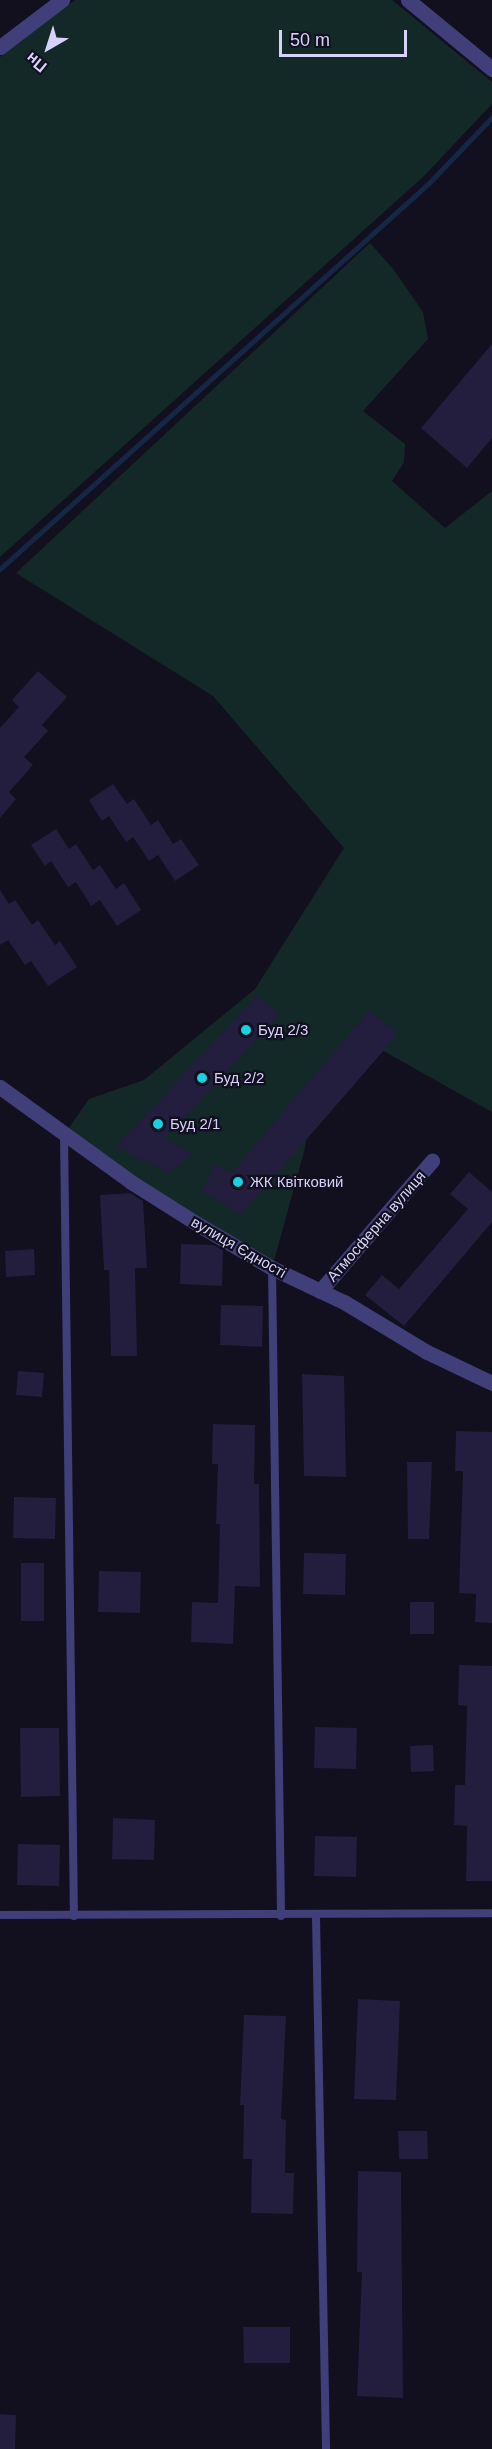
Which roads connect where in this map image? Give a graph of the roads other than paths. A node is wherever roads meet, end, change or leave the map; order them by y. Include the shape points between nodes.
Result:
1 (62, 0) edge
2 (408, 0) edge
3 (0, 47) edge
4 (492, 69) edge
5 (0, 1087) edge
6 (64, 1135) junction
7 (432, 1161) dead end
8 (272, 1268) junction
9 (320, 1291) junction
10 (492, 1383) edge
11 (492, 1913) edge
12 (0, 1915) edge
13 (74, 1916) junction
14 (281, 1916) junction
15 (316, 1917) junction
16 (326, 2449) edge

1 - 3 street
2 - 4 street
5 - 6 street, вулиця Єдності
6 - 8 street, вулиця Єдності via 131,1182
6 - 13 lane
7 - 9 street, Атмосферна вулиця
8 - 9 street, вулиця Єдності
8 - 14 lane
9 - 10 street, вулиця Єдності via 427,1352
11 - 15 lane
12 - 13 lane
13 - 14 lane
14 - 15 lane
15 - 16 lane

